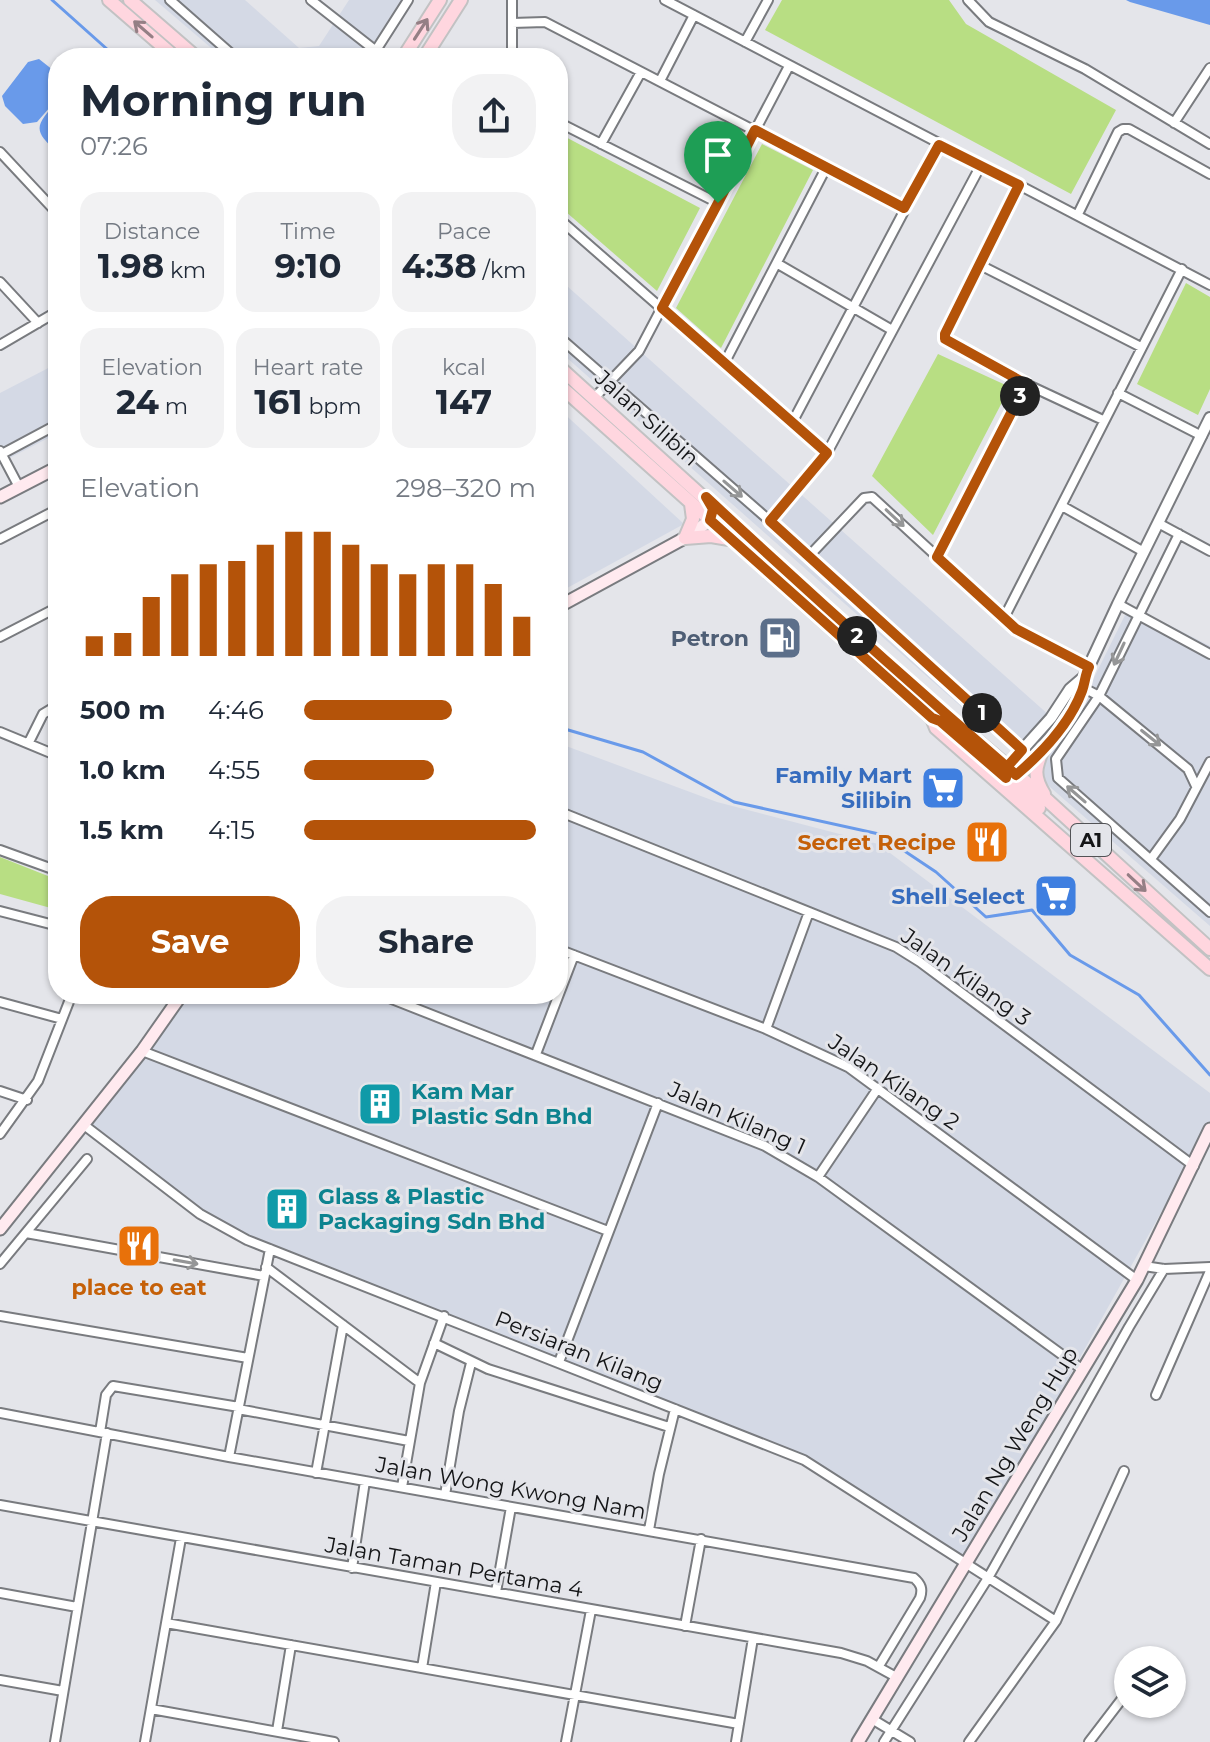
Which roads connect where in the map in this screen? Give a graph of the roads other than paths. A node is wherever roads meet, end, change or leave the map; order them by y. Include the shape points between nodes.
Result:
1 (109, 0) edge
2 (130, 0) edge
3 (170, 0) edge
4 (311, 0) edge
5 (408, 0) edge
6 (440, 0) edge
7 (461, 0) edge
8 (512, 0) edge
9 (665, 0) edge
10 (768, 0) edge
11 (968, 0) edge
12 (694, 15) junction
13 (512, 23) junction
14 (745, 42) junction
15 (164, 48) edge
16 (185, 48) edge
17 (225, 48) edge
18 (366, 48) edge
19 (378, 48) edge
20 (409, 48) edge
21 (430, 48) edge
22 (512, 48) edge
23 (789, 66) junction
24 (1210, 68) edge
25 (641, 72) junction
26 (660, 81) junction
27 (1174, 123) junction
28 (568, 127) edge
29 (755, 130) junction
30 (601, 144) junction
31 (1210, 144) edge
32 (939, 145) junction
33 (0, 152) edge
34 (981, 165) junction
35 (826, 168) junction
36 (1210, 174) edge
37 (1019, 185) junction
38 (48, 203) edge
39 (718, 203) junction
40 (904, 208) junction
41 (1078, 214) junction
42 (568, 227) edge
43 (778, 264) junction
44 (980, 265) junction
45 (1182, 269) junction
46 (0, 282) edge
47 (1210, 284) edge
48 (662, 308) junction
49 (852, 308) junction
50 (48, 317) edge
51 (38, 323) junction
52 (892, 330) junction
53 (0, 345) edge
54 (568, 345) edge
55 (1141, 347) junction
56 (725, 362) junction
57 (568, 374) edge
58 (610, 383) junction
59 (1026, 384) junction
60 (568, 386) edge
61 (568, 393) edge
62 (1118, 393) junction
63 (595, 397) junction
64 (1210, 418) edge
65 (1103, 420) junction
66 (601, 422) junction
67 (792, 423) junction
68 (48, 429) edge
69 (1202, 436) junction
70 (1, 453) edge
71 (827, 453) junction
72 (48, 472) edge
73 (19, 487) junction
74 (0, 497) edge
75 (706, 497) junction
76 (689, 500) junction
77 (1062, 506) junction
78 (48, 514) edge
79 (710, 520) junction
80 (770, 521) junction
81 (1158, 523) junction
82 (1179, 534) junction
83 (685, 538) junction
84 (0, 539) edge
85 (735, 542) junction
86 (1210, 551) edge
87 (1144, 552) junction
88 (809, 556) junction
89 (937, 557) junction
90 (568, 602) edge
91 (1118, 604) junction
92 (48, 612) edge
93 (1138, 613) junction
94 (1004, 618) junction
95 (0, 637) edge
96 (1210, 654) edge
97 (1083, 679) junction
98 (1099, 696) junction
99 (48, 711) edge
100 (932, 718) junction
101 (0, 732) edge
102 (29, 742) junction
103 (1043, 749) junction
104 (1022, 750) junction
105 (48, 751) edge
106 (1034, 760) junction
107 (1209, 764) edge
108 (1188, 769) junction
109 (1010, 773) junction
110 (1196, 786) junction
111 (1046, 799) junction
112 (568, 815) edge
113 (0, 850) edge
114 (1151, 859) junction
115 (48, 867) edge
116 (1095, 868) junction
117 (0, 911) edge
118 (809, 912) junction
119 (1210, 912) edge
120 (48, 923) edge
121 (1210, 949) edge
122 (568, 953) edge
123 (574, 955) junction
124 (1210, 969) edge
125 (568, 971) edge
126 (0, 1002) edge
127 (68, 1004) edge
128 (175, 1004) edge
129 (405, 1004) edge
130 (555, 1004) edge
131 (62, 1019) junction
132 (766, 1029) junction
133 (142, 1051) junction
134 (536, 1054) junction
135 (878, 1088) junction
136 (0, 1091) edge
137 (27, 1100) junction
138 (658, 1103) junction
139 (84, 1125) junction
140 (1210, 1129) edge
141 (0, 1134) edge
142 (1210, 1141) edge
143 (87, 1159) dead end
144 (1195, 1164) junction
145 (818, 1177) junction
146 (0, 1229) edge
147 (608, 1231) junction
148 (26, 1233) junction
149 (270, 1249) junction
150 (0, 1264) edge
151 (1144, 1266) junction
152 (1164, 1269) junction
153 (1210, 1269) edge
154 (265, 1272) junction
155 (1137, 1280) junction
156 (0, 1316) edge
157 (444, 1316) junction
158 (343, 1325) junction
159 (434, 1343) junction
160 (248, 1358) junction
161 (559, 1362) junction
162 (471, 1363) junction
163 (1083, 1370) junction
164 (420, 1383) junction
165 (1156, 1395) dead end
166 (238, 1408) junction
167 (675, 1409) junction
168 (0, 1413) edge
169 (325, 1424) junction
170 (669, 1427) junction
171 (104, 1433) junction
172 (409, 1441) junction
173 (229, 1457) junction
174 (1124, 1471) dead end
175 (316, 1473) junction
176 (365, 1481) junction
177 (402, 1487) junction
178 (445, 1495) junction
179 (0, 1505) edge
180 (511, 1507) junction
181 (92, 1522) junction
182 (649, 1530) junction
183 (181, 1538) junction
184 (701, 1539) junction
185 (967, 1564) junction
186 (352, 1568) junction
187 (988, 1578) junction
188 (436, 1582) junction
189 (496, 1592) junction
190 (0, 1593) edge
191 (77, 1607) junction
192 (591, 1610) junction
193 (1056, 1621) junction
194 (166, 1623) junction
195 (685, 1626) junction
196 (753, 1638) junction
197 (291, 1645) junction
198 (879, 1666) junction
199 (422, 1668) junction
200 (898, 1678) junction
201 (0, 1680) edge
202 (63, 1691) junction
203 (574, 1696) junction
204 (151, 1709) junction
205 (1114, 1709) edge
206 (872, 1719) junction
207 (739, 1724) junction
208 (891, 1729) junction
209 (277, 1731) junction
210 (55, 1742) edge
211 (145, 1742) edge
212 (334, 1742) edge
213 (566, 1742) edge
214 (736, 1742) edge
215 (858, 1742) edge
216 (884, 1742) edge
217 (910, 1742) edge
218 (969, 1742) edge
219 (1089, 1742) edge

15 -> 1 main road
2 - 16 main road
3 - 17 street
4 - 18 street
5 - 19 street
20 -> 6 main road
7 - 21 main road
8 - 13 street
9 - 12 street
10 - 14 street
11 - 27 street via 989,22 1085,69
12 - 14 street
12 - 26 street
13 - 22 street
13 - 25 street via 545,22
14 - 23 street
23 - 29 street
23 - 32 street
24 - 27 street
25 - 26 street
25 - 30 street
26 - 29 street
27 - 31 street
28 - 30 street
29 - 35 street
29 - 39 street
30 - 39 street
32 - 34 street
32 - 40 street
33 - 38 street
34 - 37 street
34 - 52 street
35 - 40 street
35 - 43 street
36 - 41 street via 1123,129
37 - 41 street
37 - 44 street
39 - 48 street
40 - 49 street
41 - 45 street
42 - 48 street
43 - 49 street
43 - 56 street
44 - 55 street
44 - 59 street via 945,339
45 - 47 street
45 - 55 street
46 - 51 street
48 - 56 street
48 - 58 street via 639,351
49 - 52 street
49 - 67 street
50 - 51 street
51 - 53 street
52 - 71 street
54 - 58 street, Jalan Silibin
55 - 62 street
56 - 67 street
57 - 63 main road, Jalan Silibin / A1
58 - 63 street
58 -> 80 street, Jalan Silibin
59 - 65 street
59 - 89 street
60 - 63 main road via 580,397
61 - 66 main road, Jalan Silibin / A1
62 - 65 street
62 - 69 street
63 - 66 main road via 593,407
63 - 75 main road, Jalan Silibin / A1
64 - 69 street
65 - 77 street
66 - 76 main road, Jalan Silibin / A1
67 - 71 street
68 - 70 street
69 - 81 street
70 - 73 street
71 - 80 street
72 - 73 main road
73 - 74 main road
75 - 79 main road via 713,509
75 - 109 main road, Jalan Silibin / A1
76 - 79 main road, Jalan Silibin / A1
76 - 83 main road via 693,519
77 - 87 street
77 - 94 street
78 - 84 street
79 - 83 main road
79 - 85 main road, Jalan Silibin / A1
80 - 88 street, Jalan Silibin
81 - 82 street
81 - 87 street
82 - 86 street
82 - 93 street
83 - 85 main road via 714,536
83 - 90 main road
85 - 100 main road, Jalan Silibin / A1
87 - 91 street
88 -> 89 street via 864,498 872,497
88 - 104 street, Jalan Silibin
89 - 94 street
91 - 93 street
91 - 97 street
92 - 95 street
93 - 96 street
93 -> 98 street
94 - 97 street
97 - 98 street
97 - 103 street via 1063,724
97 - 104 street
98 -> 108 street
114 -> 98 street via 1058,778 1056,759
99 - 102 street
100 - 109 main road
100 - 116 main road, Jalan Silibin / A1 via 936,728
101 - 102 street
102 - 105 street
103 - 106 street
103 - 111 main road via 1035,775
104 - 106 street, Jalan Silibin
104 - 109 street
106 - 109 street
107 - 108 street
107 - 110 street
108 - 110 street
109 - 111 main road, Jalan Silibin / A1
109 - 116 main road
110 - 114 street
111 -> 121 main road, Jalan Silibin / A1
112 - 118 street, Jalan Kilang 3
113 - 115 street
114 - 119 street
116 - 124 main road, Jalan Silibin / A1
117 - 120 street
118 - 132 street
118 - 144 street, Jalan Kilang 3 via 920,962
122 - 123 street, Jalan Kilang 2
123 - 125 street
123 - 132 street, Jalan Kilang 2
126 - 131 street
127 - 131 street
128 - 133 main road
129 - 134 street, Jalan Kilang 1
130 - 134 street
131 - 137 street
132 - 135 street, Jalan Kilang 2 via 848,1067
133 - 139 main road
133 - 147 street
134 - 138 street, Jalan Kilang 1
135 - 145 street
135 - 155 street, Jalan Kilang 2
136 - 137 street
137 - 141 street
138 - 145 street, Jalan Kilang 1 via 765,1146
138 - 147 street
139 - 146 main road
139 - 149 street, Persiaran Kilang via 200,1214
140 - 144 main road, Jalan Ng Weng Hup
142 - 144 main road, Jalan Ng Weng Hup
143 - 148 street
144 - 151 main road, Jalan Ng Weng Hup
145 - 163 street, Jalan Kilang 1
147 - 161 street
148 - 150 street
148 -> 154 street
149 - 154 street
149 - 157 street, Persiaran Kilang
151 - 152 street
151 - 155 main road, Jalan Ng Weng Hup
152 - 153 street
152 - 187 street
153 - 165 street
154 - 158 street
154 - 160 street
155 - 163 main road, Jalan Ng Weng Hup
156 - 160 street
157 - 159 street
157 - 161 street, Persiaran Kilang
158 - 164 street
158 - 169 street
159 - 162 street
159 - 164 street
160 - 166 street
161 - 167 street, Persiaran Kilang
162 - 170 street
162 - 178 street
163 - 185 main road, Jalan Ng Weng Hup
164 - 172 street
166 - 169 street
166 - 171 street via 113,1386 107,1391
166 - 173 street
167 - 170 street
167 - 185 street, Persiaran Kilang via 804,1460
168 - 171 street, Jalan Wong Kwong Nam
169 - 172 street
169 - 175 street
170 - 182 street
171 - 173 street, Jalan Wong Kwong Nam
171 - 181 street
172 - 177 street
173 - 175 street, Jalan Wong Kwong Nam
174 - 193 street
175 - 176 street, Jalan Wong Kwong Nam
176 - 177 street, Jalan Wong Kwong Nam
176 - 186 street
177 - 178 street, Jalan Wong Kwong Nam
178 - 180 street, Jalan Wong Kwong Nam
179 - 181 street, Jalan Taman Pertama 4
180 - 182 street, Jalan Wong Kwong Nam
180 - 189 street
181 - 183 street, Jalan Taman Pertama 4
181 - 191 street
182 - 184 street, Jalan Wong Kwong Nam
183 - 186 street, Jalan Taman Pertama 4
183 - 194 street
184 - 195 street
184 - 198 street, Jalan Wong Kwong Nam via 914,1578 920,1583 920,1598
185 - 187 street, Persiaran Kilang
185 - 200 main road, Jalan Ng Weng Hup
186 - 188 street, Jalan Taman Pertama 4
187 - 193 street, Persiaran Kilang
187 - 208 street
188 - 189 street, Jalan Taman Pertama 4
188 - 199 street
189 - 192 street, Jalan Taman Pertama 4
190 - 191 street
191 - 202 street
192 - 195 street, Jalan Taman Pertama 4
192 - 203 street
193 - 218 street
194 - 197 street
194 - 204 street
195 - 196 street, Jalan Taman Pertama 4
196 - 198 street, Jalan Taman Pertama 4 via 849,1655
196 - 207 street
197 - 199 street
197 - 209 street
198 - 200 street, Jalan Taman Pertama 4
199 - 203 street
200 - 206 main road, Jalan Ng Weng Hup
201 - 202 street
202 - 210 street
203 - 207 street
203 - 213 street
204 - 209 street
204 - 211 street
205 - 219 street
206 - 208 street
206 - 215 main road, Jalan Ng Weng Hup
207 - 214 street
208 - 216 street
208 - 217 street
209 - 212 street

